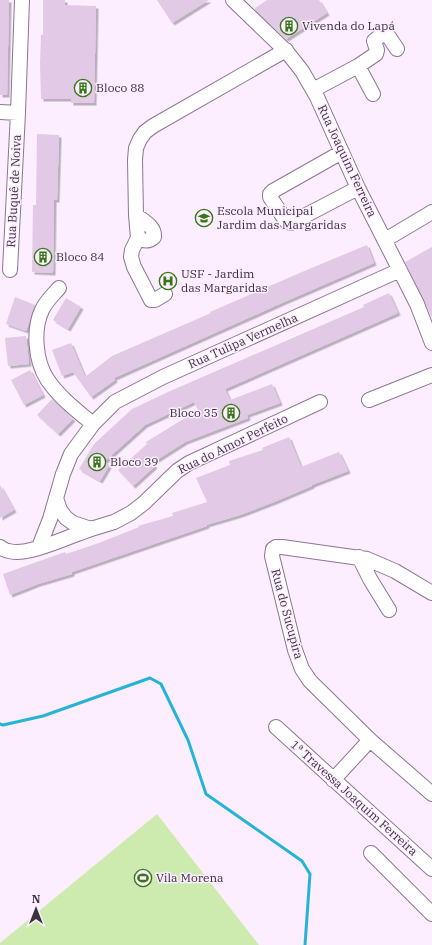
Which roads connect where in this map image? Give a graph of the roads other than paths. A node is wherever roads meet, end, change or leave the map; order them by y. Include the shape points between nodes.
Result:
1 (22, 0) edge
2 (240, 2) edge
3 (397, 49) dead end
4 (286, 50) junction
5 (358, 66) junction
6 (313, 90) junction
7 (373, 94) dead end
8 (0, 112) edge
9 (18, 113) junction
10 (342, 152) junction
11 (358, 188) junction
12 (432, 212) edge
13 (385, 240) junction
14 (10, 270) dead end
15 (400, 270) junction
16 (59, 288) dead end
17 (166, 294) dead end
18 (429, 324) edge
19 (432, 343) edge
20 (432, 375) edge
21 (368, 400) dead end
22 (320, 402) dead end
23 (93, 424) junction
24 (56, 498) junction
25 (91, 529) junction
26 (0, 547) edge
27 (39, 547) junction
28 (359, 557) junction
29 (432, 593) edge
30 (389, 610) dead end
31 (276, 727) dead end
32 (370, 740) junction
33 (333, 780) junction
34 (432, 794) edge
35 (372, 852) dead end
36 (432, 869) edge
37 (432, 914) edge

1 - 9 street, Rua Buquê de Noiva
2 - 4 street, Rua Joaquim Ferreira
3 - 5 street via 387,34 383,34 374,41 376,54
4 - 6 street, Rua Joaquim Ferreira
4 - 17 street via 153,126 140,139 135,160 136,215 153,228 154,237 149,241 138,238 131,258 151,300
5 - 6 street
5 - 7 street
6 - 10 street, Rua Joaquim Ferreira
8 - 9 street
9 - 14 street, Rua Buquê de Noiva
10 - 11 street, Rua Joaquim Ferreira
10 - 11 street via 273,191 270,197 286,221 291,223
11 - 13 street, Rua Joaquim Ferreira
12 - 13 street
13 - 15 street, Rua Joaquim Ferreira
15 - 18 street, Rua Joaquim Ferreira
15 - 23 street, Rua Tulipa Vermelha via 163,376 115,402
16 - 23 street via 42,310 37,326 36,341 42,368 46,378 58,392
18 - 19 street, Rua Joaquim Ferreira
20 - 21 street
22 - 25 street, Rua do Amor Perfeito via 189,463 131,513 114,522
23 - 24 street, Rua Tulipa Vermelha via 71,454
24 - 25 street via 66,518
24 - 27 street, Rua Tulipa Vermelha
25 - 27 street, Rua do Amor Perfeito
26 - 27 street, Rua do Amor Perfeito via 14,552
28 - 29 street via 377,562
28 - 30 street
28 - 32 street, Rua do Sucupira via 282,547 276,547 272,556 302,669 310,681
31 - 33 street, 1ª Travessa Joaquim Ferreira
32 - 33 street
32 - 34 street, Rua do Sucupira
33 - 36 street, 1ª Travessa Joaquim Ferreira
35 - 37 street

